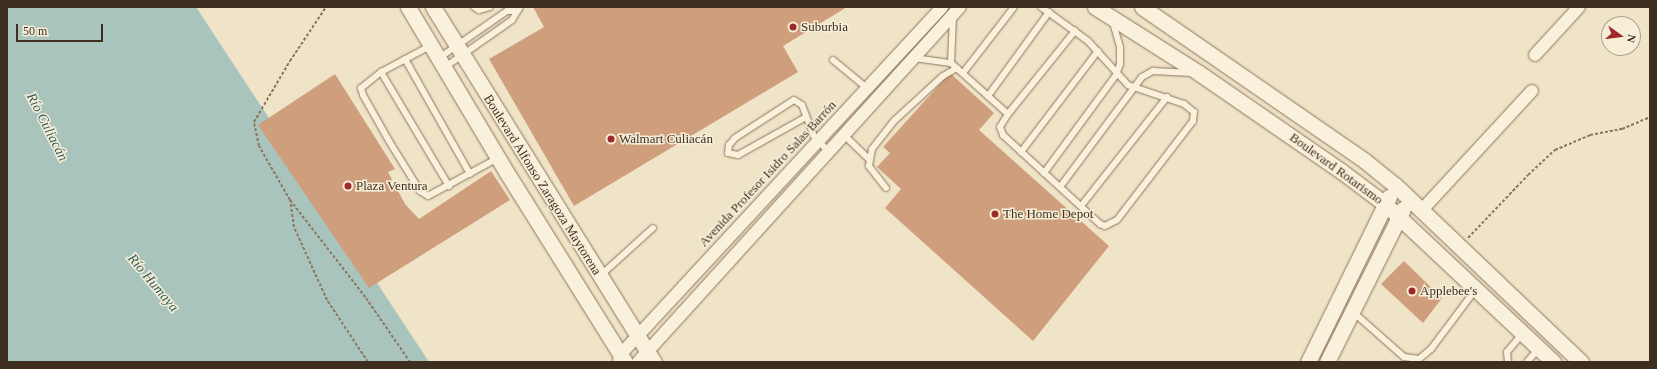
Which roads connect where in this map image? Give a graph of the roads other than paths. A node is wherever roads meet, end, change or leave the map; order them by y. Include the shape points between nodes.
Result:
1 (408, 7) edge
2 (433, 7) edge
3 (474, 7) edge
4 (490, 7) edge
5 (942, 7) edge
6 (1014, 7) edge
7 (1041, 7) edge
8 (1095, 7) edge
9 (1142, 7) edge
10 (1579, 7) edge
11 (506, 9) edge
12 (518, 9) edge
13 (956, 11) edge
14 (1049, 12) junction
15 (1111, 19) junction
16 (512, 20) junction
17 (1075, 31) junction
18 (430, 46) junction
19 (459, 51) junction
20 (1098, 51) junction
21 (1535, 55) dead end
22 (914, 58) junction
23 (405, 59) junction
24 (833, 60) dead end
25 (951, 63) junction
26 (441, 64) junction
27 (957, 68) junction
28 (381, 72) junction
29 (963, 72) junction
30 (1199, 73) junction
31 (1116, 75) junction
32 (867, 88) junction
33 (1133, 88) junction
34 (1532, 91) dead end
35 (988, 96) junction
36 (1167, 97) junction
37 (1008, 114) junction
38 (806, 117) junction
39 (845, 136) junction
40 (819, 141) junction
41 (829, 152) junction
42 (1021, 152) junction
43 (498, 158) junction
44 (868, 158) junction
45 (1044, 173) junction
46 (470, 174) junction
47 (1395, 185) junction
48 (449, 186) junction
49 (1060, 187) junction
50 (886, 188) dead end
51 (1409, 197) junction
52 (1385, 204) junction
53 (1080, 206) junction
54 (1422, 210) junction
55 (1399, 216) junction
56 (653, 228) dead end
57 (599, 276) junction
58 (1476, 289) junction
59 (1352, 311) junction
60 (1523, 333) junction
61 (638, 335) junction
62 (1539, 348) junction
63 (646, 359) edge
64 (621, 360) edge
65 (1308, 362) edge
66 (1327, 362) edge
67 (1508, 362) edge
68 (1527, 362) edge
69 (1552, 362) edge
70 (1581, 362) edge

1 - 18 street, Boulevard Alfonso Zaragoza Maytorena
2 - 19 street, Boulevard Alfonso Zaragoza Maytorena
3 - 4 lane via 479,10
5 - 32 street, Avenida Profesor Isidro Salas Barrón
6 - 29 lane
7 - 14 lane
8 - 15 street, Boulevard Rotarismo
9 - 47 street, Boulevard Rotarismo
10 - 21 street
11 - 12 lane
11 - 16 lane
11 - 19 lane
12 - 16 lane
13 - 22 street
13 - 25 lane
14 - 17 lane
14 - 35 lane
15 - 30 street, Boulevard Rotarismo
15 - 31 lane via 1120,46 1120,64
16 - 19 lane
17 - 20 lane
17 - 37 lane
18 - 23 lane
18 - 26 street, Boulevard Alfonso Zaragoza Maytorena
19 - 26 lane
19 - 26 lane
19 - 57 street, Boulevard Alfonso Zaragoza Maytorena
20 - 31 lane
20 - 42 lane
22 - 25 lane
22 - 39 street
23 - 28 lane
23 - 46 lane
24 - 32 lane
25 - 27 lane
26 - 43 street, Boulevard Alfonso Zaragoza Maytorena
27 - 29 lane
27 - 44 lane via 938,80 895,120 875,143
28 - 48 lane
28 - 48 lane via 365,83 361,91 389,141 422,194 433,195
29 - 35 lane
30 - 33 lane via 1154,71 1142,77
30 - 52 street, Boulevard Rotarismo
31 - 33 lane
31 - 45 lane
32 - 40 street, Avenida Profesor Isidro Salas Barrón
33 - 36 lane
33 - 49 lane
34 - 54 street
35 - 37 lane
36 - 53 lane
36 - 53 lane via 1190,108 1194,112 1193,120 1122,214 1114,223 1105,226
37 - 42 lane via 1000,123 1000,131
38 - 38 lane via 738,155 728,153 729,145 735,138 790,101 800,103
38 - 40 lane via 810,129
39 - 41 street
39 - 44 lane
40 - 41 lane
40 - 61 street, Avenida Profesor Isidro Salas Barrón
41 - 63 street
42 - 45 lane
43 - 46 lane
43 - 64 street, Boulevard Alfonso Zaragoza Maytorena
44 - 50 lane via 868,166
45 - 49 lane
46 - 48 lane
47 - 51 street, Boulevard Rotarismo
47 - 52 street
49 - 53 lane
51 - 54 street, Boulevard Rotarismo
51 - 55 street
52 - 55 street, Boulevard Rotarismo
52 - 65 street
54 - 70 street, Boulevard Rotarismo
55 - 58 street, Boulevard Rotarismo
55 - 59 street
56 - 57 lane
57 - 61 street, Boulevard Alfonso Zaragoza Maytorena
58 - 59 lane via 1427,353 1419,359 1404,357
58 - 60 street, Boulevard Rotarismo
59 - 66 street
60 - 62 street, Boulevard Rotarismo
60 - 67 lane via 1507,352
61 - 63 street, Boulevard Alfonso Zaragoza Maytorena
61 - 64 street, Avenida Profesor Isidro Salas Barrón
62 - 68 lane
62 - 69 street, Boulevard Rotarismo

